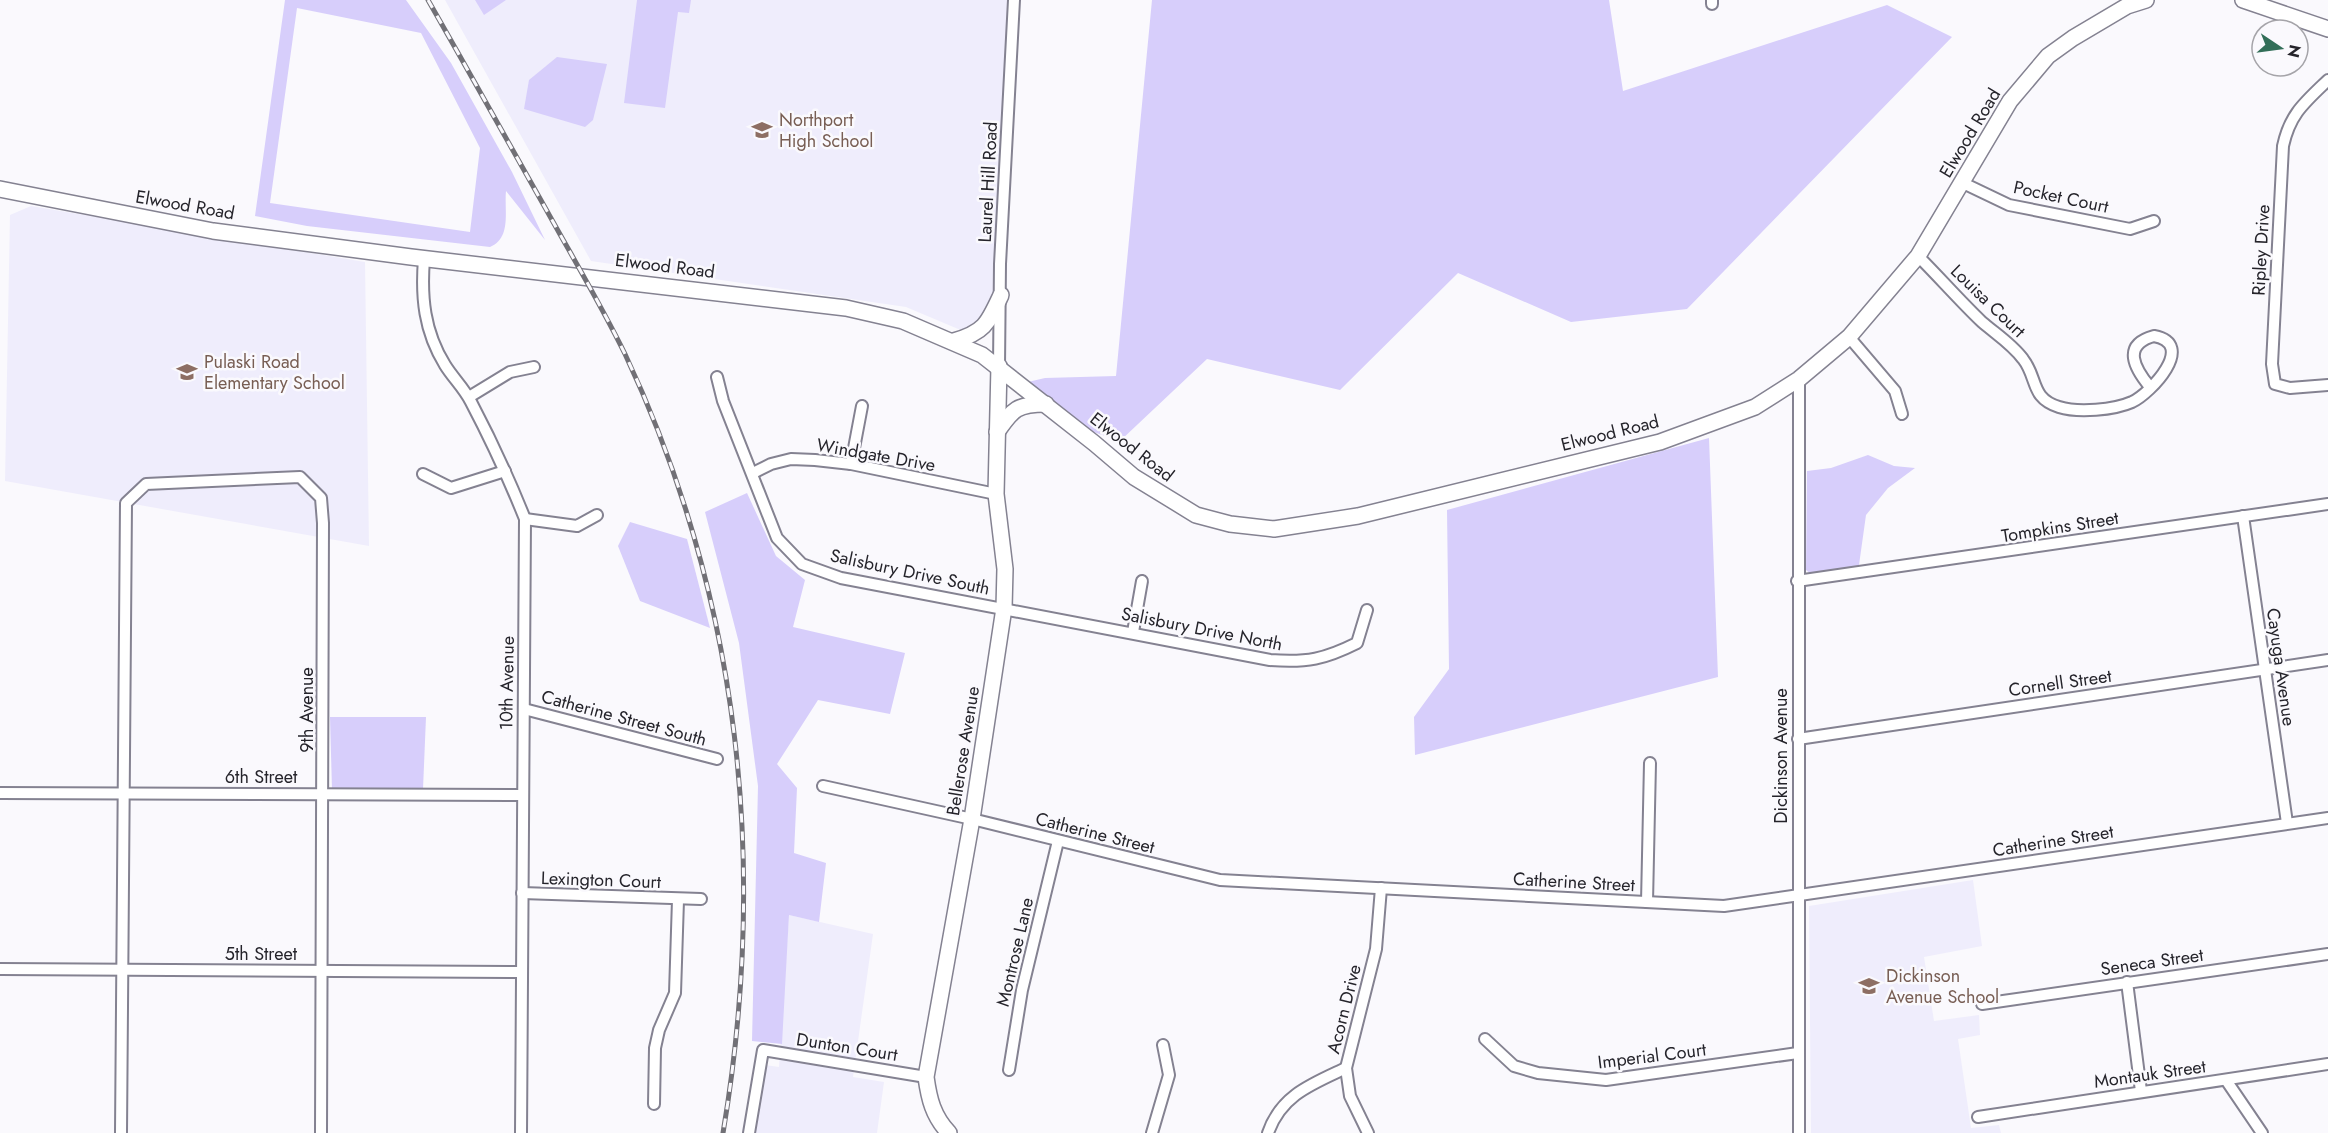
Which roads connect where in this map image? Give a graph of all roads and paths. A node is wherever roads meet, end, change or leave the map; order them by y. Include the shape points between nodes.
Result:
1 (1014, 0) edge
2 (2146, 0) edge
3 (2243, 0) edge
4 (2328, 29) edge
5 (2328, 80) edge
6 (1963, 183) junction
7 (0, 189) edge
8 (2154, 221) dead end
9 (1918, 256) junction
10 (424, 259) junction
11 (1001, 295) junction
12 (1849, 337) junction
13 (954, 341) junction
14 (999, 366) junction
15 (534, 367) dead end
16 (717, 377) dead end
17 (1798, 379) junction
18 (2328, 385) edge
19 (2150, 387) junction
20 (469, 397) junction
21 (1046, 404) junction
22 (862, 406) dead end
23 (1902, 414) dead end
24 (997, 432) junction
25 (851, 464) junction
26 (505, 471) junction
27 (753, 473) junction
28 (423, 474) dead end
29 (996, 494) junction
30 (2328, 504) edge
31 (597, 515) dead end
32 (2243, 516) junction
33 (525, 519) junction
34 (1142, 580) dead end
35 (1797, 581) junction
36 (1004, 608) junction
37 (1367, 609) dead end
38 (1132, 632) junction
39 (2328, 660) edge
40 (2264, 670) junction
41 (524, 709) junction
42 (1798, 739) junction
43 (717, 759) dead end
44 (1650, 763) dead end
45 (824, 786) dead end
46 (0, 793) edge
47 (123, 794) junction
48 (323, 794) junction
49 (522, 795) junction
50 (2328, 818) edge
51 (972, 819) junction
52 (2287, 823) junction
53 (1058, 841) junction
54 (1381, 888) junction
55 (522, 893) junction
56 (1798, 896) junction
57 (701, 899) dead end
58 (678, 900) junction
59 (1647, 902) junction
60 (2328, 954) edge
61 (0, 969) edge
62 (122, 970) junction
63 (323, 971) junction
64 (521, 972) junction
65 (2127, 982) junction
66 (1982, 1004) dead end
67 (1485, 1039) dead end
68 (1163, 1045) dead end
69 (1798, 1053) junction
70 (2328, 1064) edge
71 (1346, 1068) junction
72 (1009, 1070) dead end
73 (926, 1077) junction
74 (2226, 1080) junction
75 (2141, 1091) junction
76 (654, 1104) dead end
77 (1978, 1117) dead end
78 (121, 1133) edge
79 (321, 1133) edge
80 (520, 1133) edge
81 (749, 1133) edge
82 (949, 1133) edge
83 (1152, 1133) edge
84 (1268, 1133) edge
85 (1368, 1133) edge
86 (1799, 1133) edge
87 (2262, 1133) edge

1 - 11 street, Laurel Hill Road
2 - 6 main road, Elwood Road via 2118,12 2048,56 2010,101
3 - 4 main road
5 - 18 street, Ripley Drive via 2299,108 2288,125 2283,146 2272,364 2275,384 2290,388
6 - 8 street, Pocket Court via 2009,205 2108,225 2130,229
6 - 9 main road, Elwood Road
7 - 10 main road, Elwood Road via 213,231
9 - 12 main road, Elwood Road
9 - 19 street, Louisa Court via 1979,319 2015,348 2045,401 2077,410 2123,405 2140,398
10 - 13 main road, Elwood Road via 846,308 903,321
10 - 20 street, 10th Avenue via 421,294 426,325 444,364
11 - 13 main road via 987,325 975,336
11 - 14 street, Laurel Hill Road
12 - 17 main road, Elwood Road
12 - 23 street via 1895,391
13 - 14 main road, Elwood Road
14 - 21 main road, Elwood Road
14 - 24 main road, Bellerose Avenue
15 - 20 street via 510,372
16 - 27 street, Salisbury Drive South
17 - 21 main road, Elwood Road via 1755,407 1660,442 1358,516 1274,529 1230,524 1185,510 1134,477
17 - 35 street, Dickinson Avenue
19 - 19 street, Louisa Court via 2164,375 2171,358 2165,340 2154,336 2140,343 2133,355 2135,367
20 - 26 street, 10th Avenue
21 - 24 main road via 1026,404 1012,411
22 - 25 street
24 - 29 main road, Bellerose Avenue
25 - 27 street, Windgate Drive via 791,459
25 - 29 street, Windgate Drive
26 - 28 street via 451,488
26 - 33 street, 10th Avenue
27 - 36 street, Salisbury Drive South via 777,538 802,564 841,578
29 - 36 main road, Bellerose Avenue via 1005,569
30 - 32 street, Tompkins Street
31 - 33 street via 577,526
32 - 35 street, Tompkins Street
32 - 40 street, Cayuga Avenue
33 - 41 street, 10th Avenue
34 - 38 street
35 - 42 street, Dickinson Avenue
36 - 38 street, Salisbury Drive North
36 - 51 main road, Bellerose Avenue
37 - 38 street, Salisbury Drive North via 1357,643 1319,660 1270,660
39 - 40 street, Cornell Street
40 - 42 street, Cornell Street
40 - 52 street, Cayuga Avenue
41 - 43 street, Catherine Street South
41 - 49 street, 10th Avenue
42 - 56 street, Dickinson Avenue
44 - 59 street
45 - 51 street, Catherine Street
46 - 47 street, 6th Street
47 - 48 street, 6th Street
47 - 48 street, 9th Avenue via 126,502 146,484 300,477 321,498 323,524
47 - 62 street
48 - 49 street, 6th Street
48 - 63 street, 9th Avenue
49 - 55 street, 10th Avenue
50 - 52 street, Catherine Street
51 - 53 street, Catherine Street
51 - 73 main road, Bellerose Avenue
52 - 56 street, Catherine Street
53 - 54 street, Catherine Street via 1220,880
53 - 72 street, Montrose Lane via 1022,990
54 - 59 street, Catherine Street
54 - 71 street, Acorn Drive via 1376,949
55 - 58 street, Lexington Court
55 - 64 street, 10th Avenue
56 - 59 street, Catherine Street via 1724,906
56 - 69 street, Dickinson Avenue
57 - 58 street, Lexington Court
58 - 76 street via 675,993 655,1048
60 - 65 street, Seneca Street
61 - 62 street, 5th Street
62 - 63 street, 5th Street
62 - 78 street
63 - 64 street, 5th Street
63 - 79 street, 9th Avenue
64 - 80 street, 10th Avenue
65 - 66 street, Seneca Street
65 - 75 street
67 - 69 street, Imperial Court via 1514,1066 1538,1073 1606,1080
68 - 83 street via 1169,1075
69 - 86 street, Dickinson Avenue
70 - 74 street, Montauk Street
71 - 84 street via 1302,1088 1284,1103
71 - 85 street, Acorn Drive via 1350,1096
73 - 81 street, Dunton Court via 763,1050
73 - 82 main road, Bellerose Avenue via 929,1101
74 - 75 street, Montauk Street
74 - 87 street
75 - 77 street, Montauk Street

